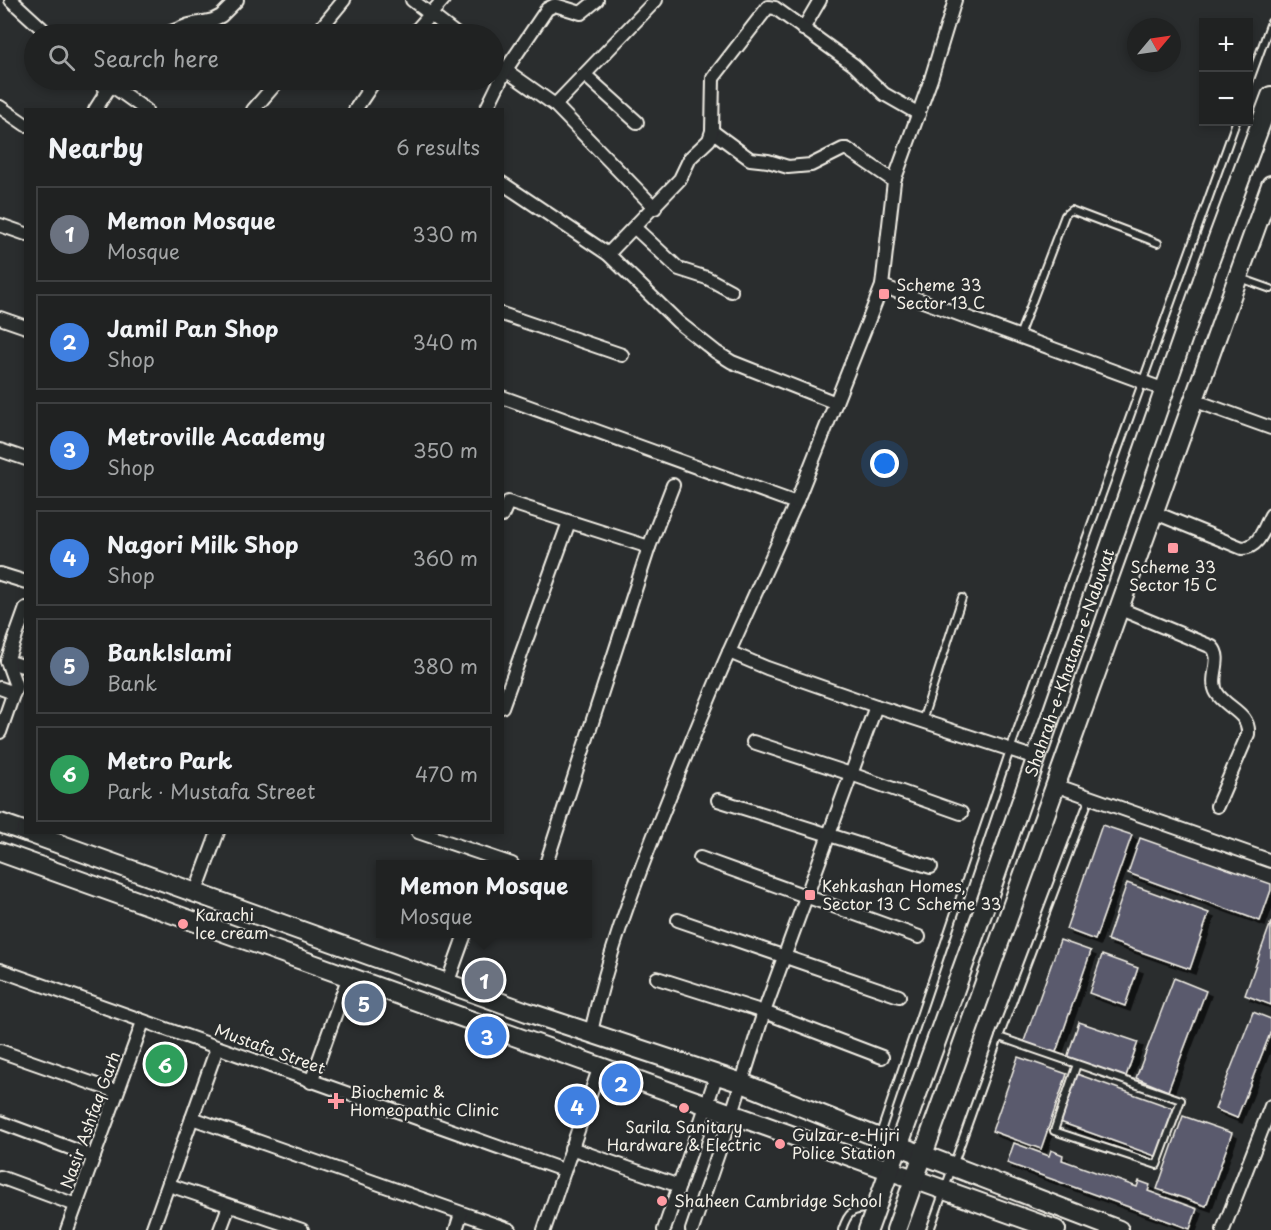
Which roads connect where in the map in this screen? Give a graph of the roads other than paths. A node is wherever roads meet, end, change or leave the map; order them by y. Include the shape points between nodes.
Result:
1 (11, 0) edge
2 (237, 0) edge
3 (344, 0) edge
4 (412, 0) edge
5 (443, 0) edge
6 (597, 0) edge
7 (656, 0) edge
8 (820, 0) edge
9 (955, 0) edge
10 (760, 5) edge
11 (430, 14) junction
12 (203, 22) junction
13 (1271, 22) edge
14 (37, 24) edge
15 (194, 24) edge
16 (206, 24) edge
17 (324, 24) edge
18 (422, 24) edge
19 (443, 24) edge
20 (803, 29) junction
21 (505, 71) joint
22 (1253, 72) edge
23 (585, 75) junction
24 (108, 90) edge
25 (118, 90) edge
26 (268, 90) edge
27 (369, 90) edge
28 (496, 90) edge
29 (1271, 96) edge
30 (555, 105) junction
31 (0, 107) edge
32 (96, 108) edge
33 (143, 108) edge
34 (255, 108) edge
35 (357, 108) edge
36 (487, 108) edge
37 (919, 114) junction
38 (637, 122) dead end
39 (24, 124) edge
40 (1235, 126) edge
41 (712, 131) junction
42 (894, 181) junction
43 (504, 184) edge
44 (1271, 185) edge
45 (655, 208) junction
46 (0, 225) edge
47 (635, 228) junction
48 (24, 230) edge
49 (1158, 243) dead end
50 (608, 254) junction
51 (1238, 277) junction
52 (882, 286) junction
53 (1271, 289) edge
54 (731, 291) dead end
55 (504, 315) edge
56 (0, 318) edge
57 (24, 326) edge
58 (1019, 336) junction
59 (622, 355) dead end
60 (1143, 382) junction
61 (1165, 390) junction
62 (504, 398) edge
63 (1193, 400) junction
64 (836, 403) junction
65 (1271, 428) edge
66 (0, 450) edge
67 (24, 458) edge
68 (673, 486) dead end
69 (796, 503) junction
70 (504, 511) edge
71 (1153, 512) junction
72 (1271, 515) edge
73 (569, 522) junction
74 (649, 547) junction
75 (0, 574) edge
76 (24, 581) edge
77 (962, 598) dead end
78 (1118, 608) junction
79 (24, 613) edge
80 (729, 652) junction
81 (7, 660) junction
82 (24, 666) edge
83 (0, 688) edge
84 (14, 693) junction
85 (504, 701) edge
86 (876, 706) junction
87 (922, 721) junction
88 (0, 732) edge
89 (753, 742) dead end
90 (1010, 750) junction
91 (1036, 758) junction
92 (851, 774) junction
93 (1054, 785) junction
94 (1090, 797) junction
95 (718, 800) dead end
96 (1217, 806) dead end
97 (961, 813) dead end
98 (0, 823) edge
99 (24, 831) edge
100 (31, 834) edge
101 (217, 834) edge
102 (430, 834) edge
103 (829, 835) junction
104 (455, 838) edge
105 (0, 852) edge
106 (700, 858) dead end
107 (488, 860) edge
108 (547, 860) edge
109 (1271, 861) edge
110 (931, 867) dead end
111 (195, 894) junction
112 (806, 897) junction
113 (678, 920) dead end
114 (919, 937) dead end
115 (463, 938) edge
116 (785, 956) junction
117 (0, 970) edge
118 (349, 976) junction
119 (657, 978) dead end
120 (447, 984) junction
121 (899, 996) dead end
122 (765, 1012) junction
123 (143, 1022) junction
124 (591, 1033) junction
125 (999, 1037) junction
126 (217, 1048) junction
127 (0, 1051) edge
128 (882, 1057) dead end
129 (1077, 1064) junction
130 (600, 1066) junction
131 (717, 1074) junction
132 (310, 1082) junction
133 (742, 1083) junction
134 (117, 1092) junction
135 (708, 1105) junction
136 (1271, 1106) edge
137 (732, 1113) junction
138 (192, 1118) junction
139 (0, 1122) edge
140 (878, 1138) junction
141 (897, 1145) junction
142 (571, 1149) junction
143 (923, 1155) junction
144 (94, 1157) junction
145 (952, 1167) junction
146 (563, 1170) junction
147 (889, 1171) junction
148 (0, 1177) edge
149 (915, 1180) junction
150 (169, 1185) junction
151 (679, 1186) junction
152 (944, 1191) junction
153 (76, 1205) junction
154 (229, 1206) junction
155 (876, 1208) junction
156 (461, 1214) junction
157 (277, 1226) edge
158 (68, 1230) edge
159 (152, 1230) edge
160 (220, 1230) edge
161 (302, 1230) edge
162 (456, 1230) edge
163 (510, 1230) edge
164 (544, 1230) edge
165 (664, 1230) edge
166 (692, 1230) edge
167 (842, 1230) edge
168 (868, 1230) edge
169 (896, 1230) edge
170 (930, 1230) edge
171 (1056, 1230) edge
172 (1119, 1230) edge
173 (1223, 1230) edge

1 - 14 street
2 - 12 street via 221,16
3 - 17 street
4 - 11 street
5 - 11 street
6 - 21 street via 582,13 552,5
7 - 23 street
8 - 20 street
9 - 37 street
10 - 20 street via 775,8
10 - 41 street via 713,78
11 - 18 street
11 - 19 street
12 - 15 street
12 - 16 street
13 - 22 lane
20 - 37 street via 854,65 884,94
21 - 30 street
23 - 30 street
23 - 38 street
24 - 32 street
25 - 33 street
26 - 34 street
27 - 35 street
28 - 36 street
29 - 61 street, Shahrah-e-Khatam-e-Nabuvat
30 - 45 street
31 - 39 street
37 - 42 street
40 - 60 lane
41 - 42 street via 750,159 788,167 811,165 847,149
41 - 45 street
42 - 52 street
43 - 50 street
44 - 51 street, Shahrah-e-Khatam-e-Nabuvat
45 - 47 street
46 - 48 street
47 - 50 street
47 - 54 street via 679,269
49 - 58 lane via 1068,212
50 - 64 street via 678,322 724,357
51 - 53 lane
51 - 63 street, Shahrah-e-Khatam-e-Nabuvat
52 - 58 street
52 - 64 street
55 - 59 street
56 - 57 street
58 - 60 street
60 - 61 street
60 - 90 lane
61 - 91 street, Shahrah-e-Khatam-e-Nabuvat
62 - 69 street
63 - 65 street
63 - 71 street, Shahrah-e-Khatam-e-Nabuvat
64 - 69 street
66 - 67 street
68 - 74 street
69 - 80 street
70 - 73 street via 508,502
71 - 72 street via 1242,548 1255,545
71 - 78 street, Shahrah-e-Khatam-e-Nabuvat
73 - 74 street
73 - 85 street
74 - 108 street
75 - 76 street
77 - 87 lane
78 - 93 street, Shahrah-e-Khatam-e-Nabuvat
78 - 96 street via 1216,650 1213,680 1217,692 1243,716 1249,728
79 - 81 street
80 - 86 street
80 - 124 street via 641,867 613,948
81 - 82 street
81 - 84 street via 16,686
83 - 84 street
84 - 88 street
86 - 87 street
86 - 92 street
87 - 90 street
89 - 92 street
90 - 91 street
90 - 140 lane
91 - 141 street, Shahrah-e-Khatam-e-Nabuvat
92 - 97 street
92 - 103 street
93 - 94 street
93 - 143 street, Shahrah-e-Khatam-e-Nabuvat
94 - 109 street
94 - 125 lane
95 - 103 street
98 - 99 street
100 - 111 street
101 - 111 street
102 - 104 street
103 - 110 street
103 - 112 street
104 - 107 street
105 - 118 street
106 - 112 street
111 - 120 street
112 - 114 street
112 - 116 street
113 - 116 street
115 - 120 street
116 - 121 street
116 - 122 street
117 - 123 street, Mustafa Street
118 - 130 street
118 - 132 street
119 - 122 street
120 - 124 street
122 - 128 street
122 - 133 street
123 - 126 street, Mustafa Street
123 - 134 street, Nasir Ashfaq Garh
124 - 131 street
125 - 129 lane
125 - 145 lane
126 - 132 street, Mustafa Street
126 - 138 street
127 - 134 street
129 - 129 lane via 1181,1100 1157,1165 1054,1131
130 - 135 street
130 - 142 street
131 - 133 street
131 - 135 street
132 - 146 street, Mustafa Street
133 - 137 street
133 - 140 street
134 - 144 street, Nasir Ashfaq Garh
135 - 137 street
135 - 151 street
136 - 173 street
137 - 147 street
137 - 166 street
138 - 150 street
138 - 156 street
139 - 144 street
140 - 141 street
141 - 143 street
141 - 147 street, Shahrah-e-Khatam-e-Nabuvat
142 - 146 street
142 - 151 street
143 - 145 street
143 - 149 street, Shahrah-e-Khatam-e-Nabuvat
144 - 153 street, Nasir Ashfaq Garh
145 - 152 lane
145 - 172 street
146 - 164 street
147 - 149 street
147 - 155 street, Shahrah-e-Khatam-e-Nabuvat
148 - 153 street
149 - 152 street
149 - 169 street, Shahrah-e-Khatam-e-Nabuvat
150 - 154 street
150 - 159 street
151 - 165 street
152 - 170 lane
152 - 171 street
153 - 158 street, Nasir Ashfaq Garh
154 - 157 street
154 - 160 street
155 - 167 lane via 851,1212
155 - 168 street, Shahrah-e-Khatam-e-Nabuvat
156 - 162 street
156 - 163 street
157 - 161 street

